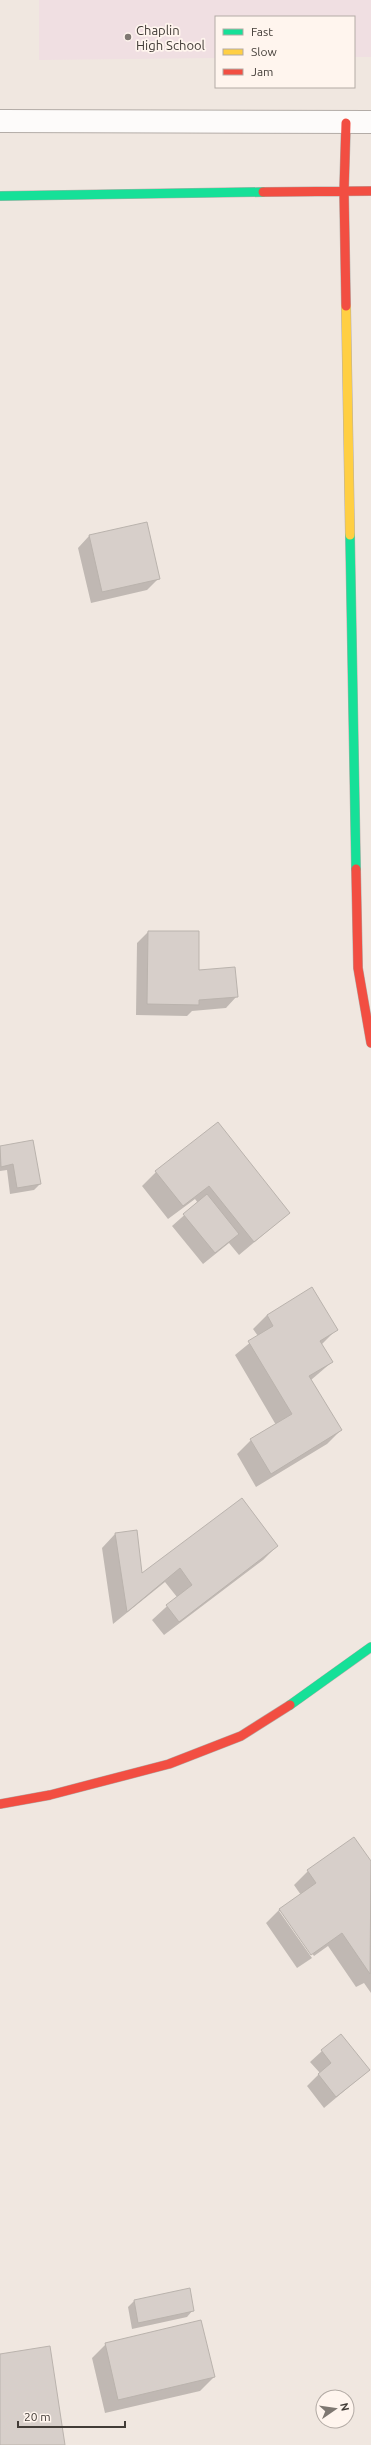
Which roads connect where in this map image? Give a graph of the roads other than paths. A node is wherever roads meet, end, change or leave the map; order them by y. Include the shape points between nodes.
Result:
1 (0, 121) edge
2 (346, 122) junction
3 (371, 122) edge
4 (344, 191) junction
5 (371, 191) edge
6 (0, 196) edge
7 (371, 1043) edge
8 (371, 1647) edge
9 (0, 1804) edge

1 - 2 street
2 - 3 street
2 - 4 street
4 - 5 street
4 - 6 street
4 - 7 street via 358,968
8 - 9 street via 308,1694 241,1736 169,1764 50,1795

